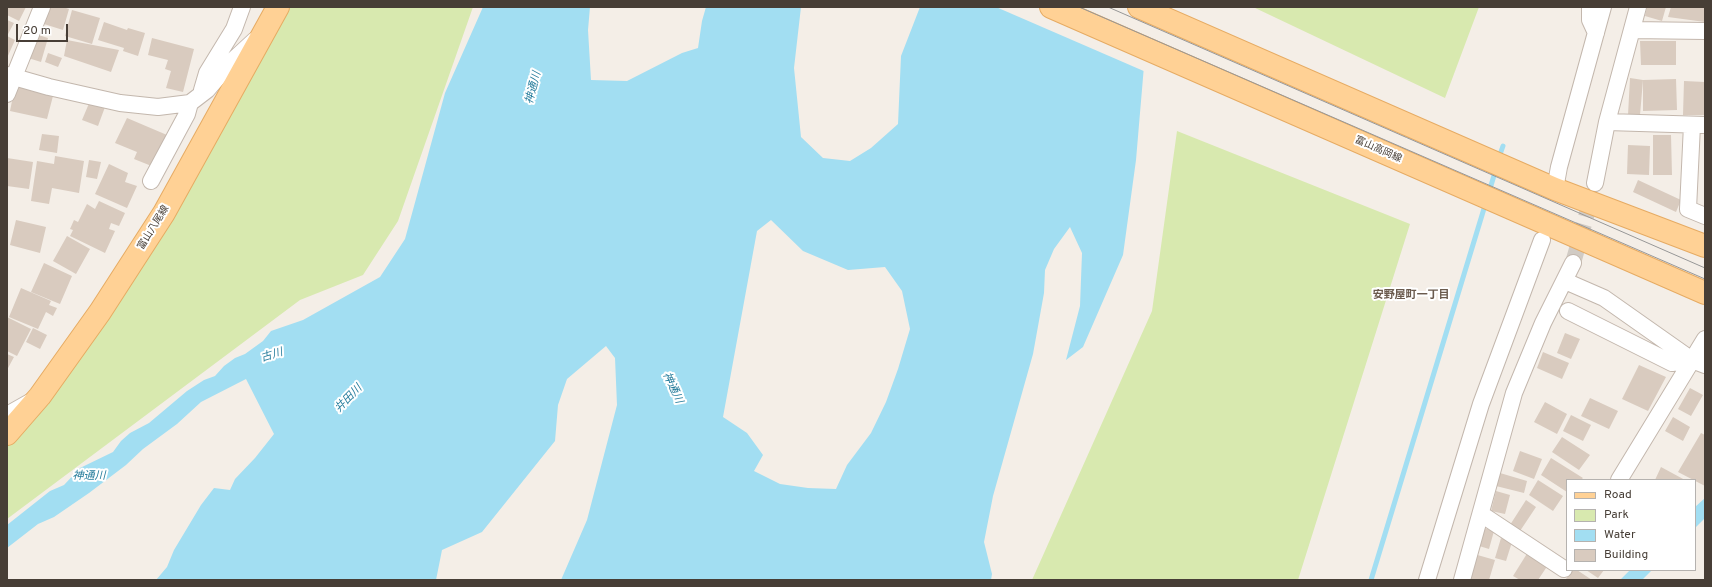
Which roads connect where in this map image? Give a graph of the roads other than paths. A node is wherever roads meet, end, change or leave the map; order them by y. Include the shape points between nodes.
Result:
1 (42, 7) edge
2 (242, 7) edge
3 (278, 7) edge
4 (1051, 7) edge
5 (1139, 7) edge
6 (1590, 7) edge
7 (1603, 7) edge
8 (1638, 7) edge
9 (266, 29) junction
10 (1632, 30) junction
11 (1705, 31) edge
12 (1596, 35) junction
13 (10, 76) edge
14 (7, 94) edge
15 (195, 100) junction
16 (1607, 122) junction
17 (1699, 125) edge
18 (151, 181) dead end
19 (1596, 183) tunnel mouth
20 (1551, 187) junction
21 (1705, 216) edge
22 (1542, 240) dead end
23 (1705, 246) edge
24 (1573, 263) tunnel mouth
25 (1565, 281) junction
26 (1705, 293) edge
27 (1568, 311) dead end
28 (1705, 339) edge
29 (1699, 362) edge
30 (40, 396) junction
31 (7, 415) edge
32 (7, 434) edge
33 (1620, 479) edge
34 (1482, 514) junction
35 (1563, 571) edge
36 (1427, 580) edge
37 (1462, 580) edge

1 - 13 street
2 - 15 street via 234,29 207,73
3 - 9 main road, 富山八尾線
4 - 26 main road, 富山高岡線
5 - 20 main road
6 - 12 street via 1590,20
7 - 12 street
8 - 10 street
9 - 15 street via 230,62 207,90
9 - 30 main road, 富山八尾線 via 164,213 100,312
10 - 11 street
10 - 16 street
12 - 20 street
13 - 14 street
13 - 15 street via 120,102 158,107
15 - 18 street
16 - 17 street
16 - 19 street
17 - 21 street via 1688,210
20 - 23 main road
22 - 36 street via 1481,404
24 - 25 street
25 - 29 street via 1604,298
25 - 34 street via 1543,323 1514,393
27 - 29 street via 1672,363
28 - 29 street
29 - 33 street
30 - 31 street
30 - 32 main road, 富山八尾線
34 - 35 street
34 - 37 street

